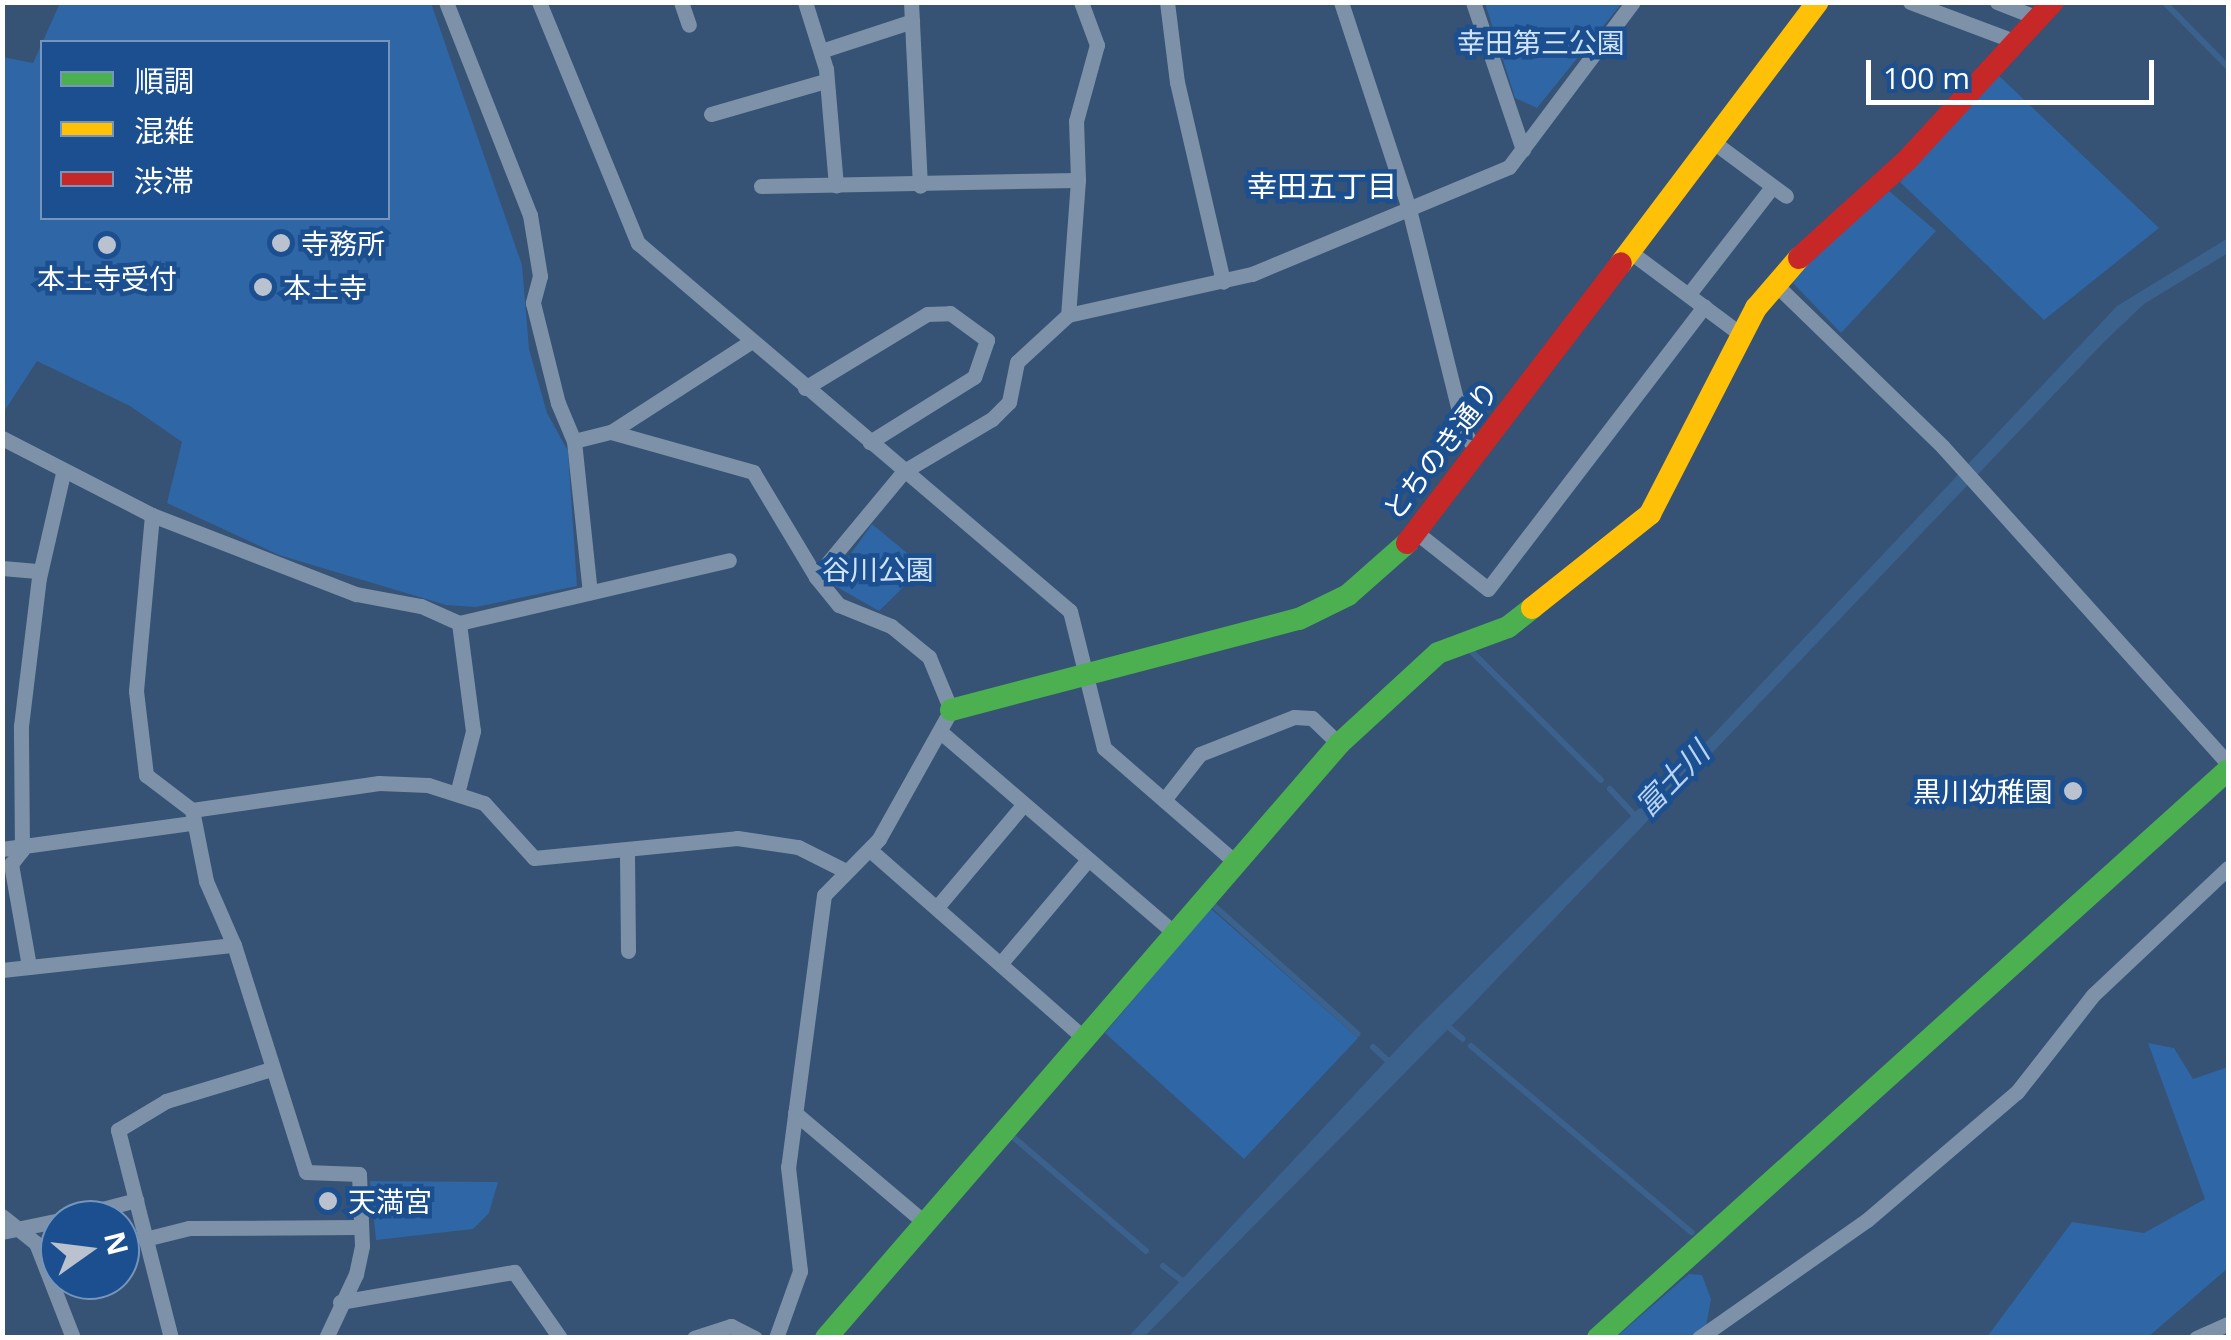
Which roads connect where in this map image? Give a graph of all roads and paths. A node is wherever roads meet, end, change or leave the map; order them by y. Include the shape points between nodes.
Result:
1 (446, 2) edge
2 (539, 2) edge
3 (681, 2) edge
4 (805, 2) edge
5 (911, 2) edge
6 (1081, 2) edge
7 (1167, 2) edge
8 (1342, 2) edge
9 (1474, 2) edge
10 (1633, 2) edge
11 (1818, 2) edge
12 (1910, 2) edge
13 (1996, 2) edge
14 (2044, 10) edge
15 (912, 21) junction
16 (689, 26) dead end
17 (2014, 40) junction
18 (821, 52) junction
19 (825, 81) junction
20 (711, 114) dead end
21 (1712, 140) junction
22 (1523, 150) junction
23 (1078, 180) junction
24 (761, 186) dead end
25 (836, 186) junction
26 (920, 186) junction
27 (1408, 210) junction
28 (1629, 250) junction
29 (1223, 282) junction
30 (1776, 284) junction
31 (1689, 294) junction
32 (1704, 306) junction
33 (1068, 316) junction
34 (1739, 333) junction
35 (750, 342) junction
36 (805, 388) junction
37 (611, 432) junction
38 (2, 438) edge
39 (574, 440) junction
40 (870, 442) junction
41 (1476, 450) junction
42 (904, 471) junction
43 (63, 474) junction
44 (152, 515) junction
45 (1416, 533) junction
46 (729, 560) dead end
47 (2, 568) edge
48 (40, 570) junction
49 (816, 577) junction
50 (590, 592) junction
51 (459, 623) junction
52 (1086, 678) junction
53 (952, 710) junction
54 (943, 734) junction
55 (1340, 744) junction
56 (2, 749) edge
57 (21, 750) junction
58 (2228, 766) edge
59 (458, 790) junction
60 (1164, 800) junction
61 (1023, 805) junction
62 (192, 816) junction
63 (2, 849) edge
64 (22, 850) junction
65 (870, 850) junction
66 (627, 854) junction
67 (1087, 861) junction
68 (1234, 861) junction
69 (2228, 868) edge
70 (846, 870) junction
71 (938, 906) junction
72 (1172, 932) junction
73 (234, 944) junction
74 (628, 951) dead end
75 (1002, 964) junction
76 (29, 966) junction
77 (2, 970) edge
78 (1083, 1037) junction
79 (272, 1069) junction
80 (794, 1113) junction
81 (136, 1200) edge
82 (2, 1216) edge
83 (140, 1217) edge
84 (925, 1223) junction
85 (40, 1225) edge
86 (361, 1227) junction
87 (26, 1229) junction
88 (2, 1232) edge
89 (145, 1239) junction
90 (340, 1302) junction
91 (2228, 1324) edge
92 (73, 1338) edge
93 (171, 1338) edge
94 (326, 1338) edge
95 (560, 1338) edge
96 (694, 1338) edge
97 (755, 1338) edge
98 (776, 1338) edge
99 (826, 1338) edge
100 (1598, 1338) edge
101 (1700, 1338) edge
102 (2196, 1338) edge

1 - 39 street via 530,215 540,276 533,304
2 - 35 street via 638,243
3 - 16 street
4 - 18 street
5 - 15 street
6 - 23 street via 1097,45 1076,121
7 - 29 street via 1177,82
8 - 27 street
9 - 22 street
10 - 22 street
11 - 21 street, とちのき通り
12 - 17 street
13 - 14 street
14 - 17 street
15 - 18 street
15 - 26 street
17 - 30 street via 1908,160
18 - 19 street
19 - 20 street
19 - 25 street
21 - 28 street, とちのき通り
21 - 31 street via 1779,191
22 - 27 street via 1509,168
23 - 26 street
23 - 33 street
24 - 25 street
25 - 26 street
27 - 29 street
27 - 41 street via 1464,432
28 - 31 street
28 - 41 street, とちのき通り
29 - 33 street
30 - 34 street
30 - 58 street via 1943,447
31 - 32 street
32 - 34 street
32 - 45 street via 1488,589
33 - 42 street via 1016,362 1009,402 992,419
34 - 55 street via 1650,514 1508,627 1438,653
35 - 36 street
35 - 37 street
36 - 40 street
36 - 40 street via 926,314 950,313 988,340 974,376
37 - 39 street
37 - 49 street via 753,472
38 - 43 street
39 - 50 street
40 - 42 street
41 - 45 street, とちのき通り
42 - 49 street
42 - 52 street via 1070,611
43 - 44 street
43 - 48 street
44 - 51 street via 356,594 421,606
44 - 62 street via 138,729 146,775
45 - 52 street, とちのき通り via 1348,595 1299,619
46 - 50 street
47 - 48 street
48 - 57 street
49 - 53 street via 839,604 891,626 928,657
50 - 51 street
51 - 59 street via 473,731
52 - 53 street, とちのき通り
52 - 60 street via 1104,748
53 - 54 street
54 - 61 street
54 - 65 street
55 - 60 street via 1312,718 1294,717 1200,754
55 - 68 street
56 - 57 street
57 - 64 street
58 - 100 street
59 - 62 street via 379,783
59 - 66 street via 498,814 534,858
60 - 68 street
61 - 67 street
61 - 71 street
62 - 64 street
62 - 73 street via 217,914
63 - 64 street
64 - 76 street via 11,864
65 - 70 street
65 - 71 street
66 - 70 street via 737,838 798,848
66 - 74 street
67 - 72 street
67 - 75 street
68 - 72 street
69 - 101 street via 2092,995 2017,1092 1851,1232
70 - 80 street via 824,895
71 - 75 street
72 - 78 street
73 - 76 street
73 - 79 street
75 - 78 street
76 - 77 street
78 - 84 street
79 - 81 street via 166,1101 124,1122 118,1130
79 - 86 street via 306,1172 358,1174
80 - 84 street
80 - 98 street via 790,1212 800,1271
82 - 87 street
83 - 89 street
84 - 99 street
85 - 87 street
86 - 89 street via 188,1228
86 - 90 street via 356,1274
87 - 88 street
87 - 92 street
89 - 93 street
90 - 94 street
90 - 95 street via 514,1272
91 - 102 street
96 - 97 street via 732,1326

